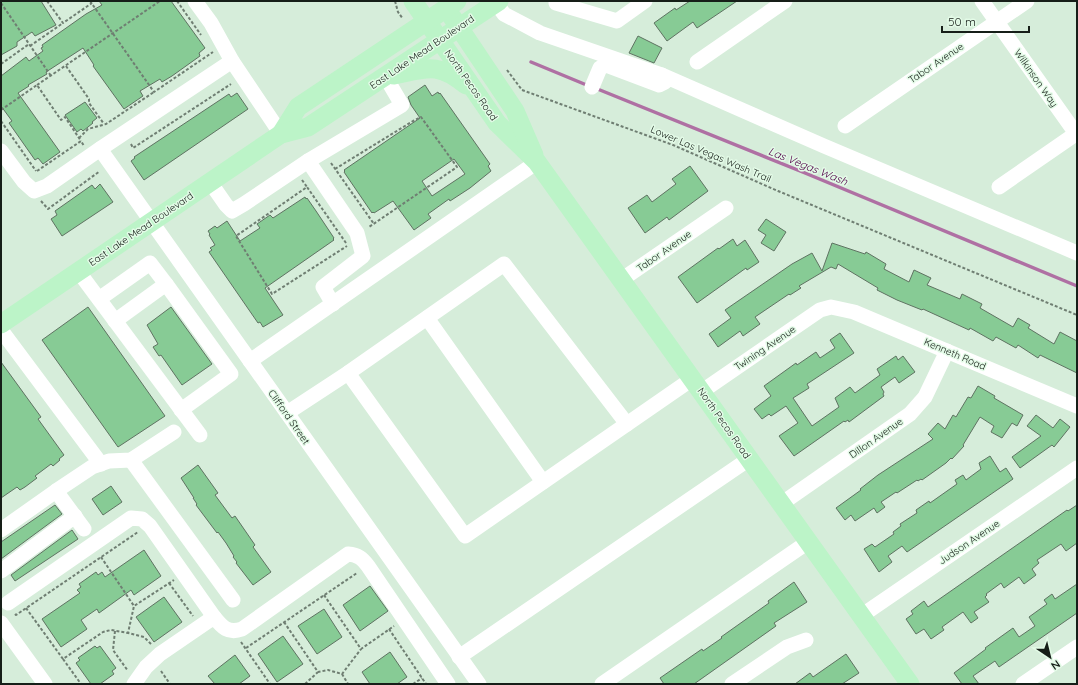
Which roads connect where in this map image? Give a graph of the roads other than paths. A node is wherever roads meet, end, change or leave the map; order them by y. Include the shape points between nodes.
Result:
1 (195, 1) edge
2 (413, 1) edge
3 (559, 1) edge
4 (645, 1) edge
5 (786, 1) edge
6 (982, 1) edge
7 (1027, 1) edge
8 (498, 2) edge
9 (448, 4) edge
10 (996, 22) junction
11 (420, 26) junction
12 (459, 28) junction
13 (440, 40) junction
14 (232, 61) junction
15 (697, 62) dead end
16 (662, 75) junction
17 (385, 76) junction
18 (592, 87) dead end
19 (475, 91) junction
20 (846, 126) dead end
21 (281, 134) junction
22 (1077, 134) edge
23 (1, 151) edge
24 (95, 152) junction
25 (308, 161) junction
26 (537, 162) junction
27 (210, 182) junction
28 (999, 187) dead end
29 (726, 208) dead end
30 (152, 222) junction
31 (1077, 253) edge
32 (78, 271) junction
33 (622, 280) junction
34 (166, 284) junction
35 (99, 299) junction
36 (333, 304) junction
37 (831, 307) joint
38 (427, 318) junction
39 (115, 320) junction
40 (1, 324) edge
41 (1, 330) edge
42 (947, 351) junction
43 (250, 361) junction
44 (348, 373) junction
45 (697, 386) junction
46 (1077, 406) edge
47 (181, 410) junction
48 (287, 413) junction
49 (627, 424) junction
50 (174, 432) dead end
51 (200, 435) dead end
52 (749, 458) junction
53 (131, 460) junction
54 (101, 464) junction
55 (1077, 468) edge
56 (543, 482) junction
57 (56, 491) junction
58 (781, 504) junction
59 (75, 516) junction
60 (84, 529) dead end
61 (1, 530) edge
62 (808, 542) junction
63 (1, 571) edge
64 (233, 600) dead end
65 (8, 603) road end
66 (861, 616) junction
67 (214, 618) junction
68 (1, 623) edge
69 (806, 640) dead end
70 (1077, 647) edge
71 (462, 661) junction
72 (131, 678) edge
73 (446, 681) edge
74 (45, 684) edge
75 (479, 684) edge
76 (602, 684) edge
77 (732, 684) edge
78 (910, 684) edge
79 (1023, 684) edge

1 - 14 street via 211,23
2 - 11 main road, North Pecos Road
3 - 4 street via 556,3 617,21
5 - 15 street
6 - 10 street, Wilkinson Way
7 - 10 street, Tabor Avenue
8 - 12 main road, East Lake Mead Boulevard
8 - 16 street via 504,14 538,33
9 - 11 main road, East Lake Mead Boulevard
9 - 12 main road, North Pecos Road
10 - 20 street, Tabor Avenue
10 - 22 street, Wilkinson Way
11 - 13 main road, North Pecos Road
11 - 21 main road, East Lake Mead Boulevard via 298,107
12 - 13 main road, East Lake Mead Boulevard
12 - 26 main road, North Pecos Road via 515,110
13 - 17 main road, East Lake Mead Boulevard
13 - 19 main road, North Pecos Road
14 - 21 street
14 - 24 street
16 - 18 street via 665,82 659,85 606,65 600,68
16 - 31 street
17 - 19 main road via 436,68 451,74
17 - 21 main road, East Lake Mead Boulevard via 308,127
17 - 25 street via 402,105
19 - 26 main road, North Pecos Road via 497,123
21 - 27 main road, East Lake Mead Boulevard
22 - 28 street
23 - 24 street via 23,181 34,191 47,186
24 - 30 street, Clifford Street
25 - 27 street via 232,211
25 - 36 street via 358,235 362,256 323,287
26 - 33 main road, North Pecos Road
26 - 36 street
27 - 30 main road, East Lake Mead Boulevard
29 - 33 street, Tabor Avenue
30 - 32 main road, East Lake Mead Boulevard
30 - 43 street, Clifford Street
32 - 35 street
32 - 40 main road, East Lake Mead Boulevard
33 - 45 main road, North Pecos Road
34 - 35 street via 150,263
34 - 39 street
34 - 47 street via 231,374
35 - 39 street
36 - 43 street
37 - 42 street, Kenneth Road via 854,312
37 - 45 street, Twining Avenue via 820,310
38 - 44 street
38 - 49 street via 504,264
38 - 56 street
39 - 47 street
41 - 54 street
42 - 46 street, Kenneth Road
42 - 58 street, Dillon Avenue via 925,397 910,414
43 - 48 street, Clifford Street
44 - 48 street
44 - 56 street, Twining Avenue via 465,536
45 - 49 street, Twining Avenue
45 - 52 main road, North Pecos Road
47 - 51 street
48 - 71 street, Clifford Street
49 - 56 street, Twining Avenue
50 - 53 street
52 - 58 main road, North Pecos Road
52 - 71 street
53 - 54 street via 108,461
53 - 64 street
54 - 57 street via 92,467
55 - 66 street, Judson Avenue
57 - 59 street
57 - 61 street
58 - 62 main road, North Pecos Road
59 - 60 street
59 - 63 street
62 - 66 main road, North Pecos Road
62 - 76 street
65 - 67 street via 132,518 142,520 150,526
66 - 78 main road, North Pecos Road
67 - 72 street
67 - 73 street via 223,628 234,632 242,629 348,554 356,554 368,566
68 - 74 street
69 - 77 street via 787,647
70 - 79 street
71 - 73 street
71 - 75 street, Clifford Street

